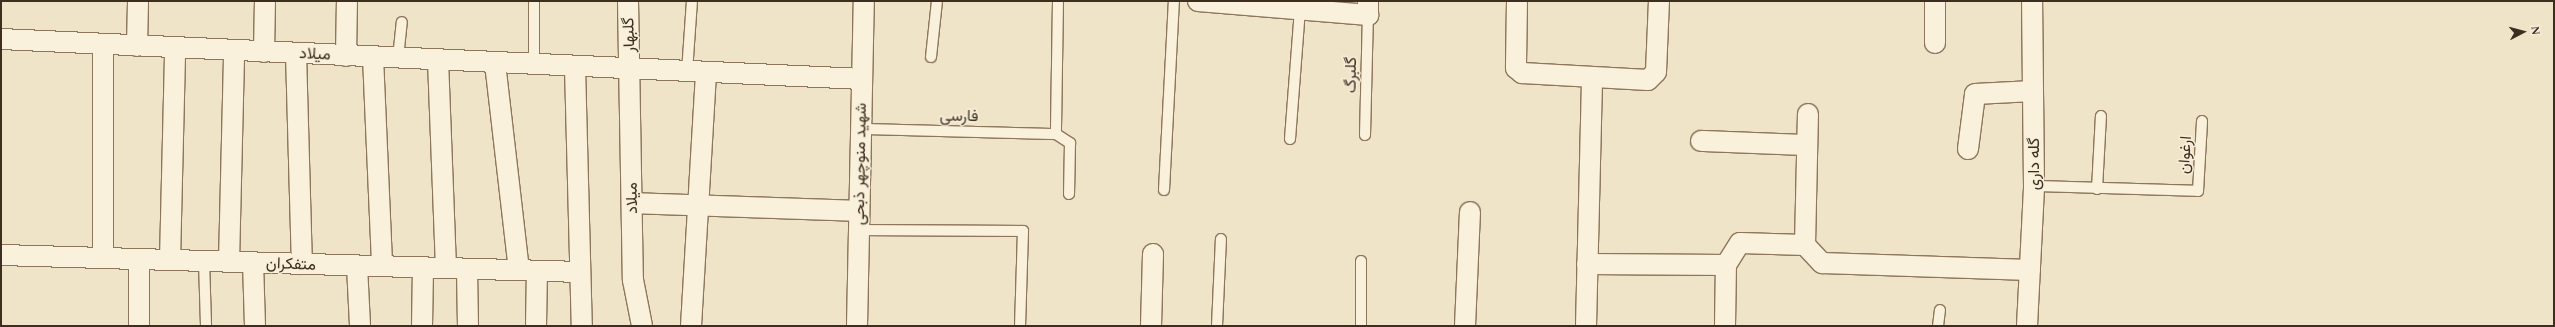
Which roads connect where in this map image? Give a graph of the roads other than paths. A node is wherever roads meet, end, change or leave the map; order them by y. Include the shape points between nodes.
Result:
1 (138, 1) edge
2 (265, 1) edge
3 (347, 1) edge
4 (534, 1) edge
5 (628, 1) edge
6 (692, 1) edge
7 (864, 1) edge
8 (937, 1) edge
9 (1058, 1) edge
10 (1174, 1) edge
11 (1208, 1) edge
12 (1517, 1) edge
13 (1660, 1) edge
14 (1935, 1) edge
15 (2032, 1) edge
16 (1368, 8) edge
17 (1300, 10) junction
18 (402, 22) dead end
19 (1, 39) edge
20 (103, 44) junction
21 (1935, 44) dead end
22 (137, 46) junction
23 (175, 48) junction
24 (234, 50) junction
25 (264, 52) junction
26 (296, 53) junction
27 (346, 56) junction
28 (373, 57) junction
29 (931, 57) dead end
30 (398, 58) junction
31 (438, 60) junction
32 (495, 63) junction
33 (534, 65) junction
34 (575, 67) junction
35 (630, 69) junction
36 (696, 72) junction
37 (1592, 78) junction
38 (862, 79) junction
39 (2033, 91) junction
40 (1808, 114) dead end
41 (2100, 116) dead end
42 (2202, 121) dead end
43 (861, 129) junction
44 (1056, 134) junction
45 (1365, 135) dead end
46 (1290, 139) dead end
47 (1701, 141) dead end
48 (1807, 145) junction
49 (1968, 149) dead end
50 (2034, 186) junction
51 (2097, 189) junction
52 (1164, 190) dead end
53 (1070, 194) dead end
54 (632, 203) junction
55 (698, 203) junction
56 (1470, 212) dead end
57 (859, 220) junction
58 (1221, 240) dead end
59 (1805, 245) junction
60 (1154, 254) dead end
61 (1, 255) edge
62 (103, 258) junction
63 (139, 259) junction
64 (170, 260) junction
65 (204, 261) junction
66 (1361, 261) dead end
67 (229, 262) junction
68 (253, 262) junction
69 (302, 264) junction
70 (1587, 264) junction
71 (1726, 265) junction
72 (357, 266) junction
73 (382, 266) junction
74 (423, 268) junction
75 (446, 268) junction
76 (467, 269) junction
77 (528, 270) junction
78 (2030, 270) junction
79 (580, 272) junction
80 (1940, 310) dead end
81 (139, 326) edge
82 (206, 326) edge
83 (255, 326) edge
84 (360, 326) edge
85 (422, 326) edge
86 (468, 326) edge
87 (536, 326) edge
88 (582, 326) edge
89 (642, 326) edge
90 (691, 326) edge
91 (856, 326) edge
92 (1020, 326) edge
93 (1151, 326) edge
94 (1217, 326) edge
95 (1361, 326) edge
96 (1465, 326) edge
97 (1586, 326) edge
98 (1725, 326) edge
99 (1938, 326) edge
100 (2027, 326) edge

1 - 22 street
2 - 25 street
3 - 27 street
4 - 33 lane
5 - 35 street, گلبهار
6 - 36 lane
7 - 38 street, شهید منوچهر ذبحی
8 - 29 lane
9 - 44 lane
10 - 52 lane
11 - 17 street
12 - 37 street via 1516,68 1522,73
13 - 37 street via 1653,78
14 - 21 street
15 - 39 street, گله داری
16 - 17 street
16 - 45 lane, گلبرگ
17 - 46 lane
18 - 30 lane
19 - 20 street, میلاد
20 - 22 street, میلاد
20 - 62 street
22 - 23 street, میلاد
23 - 24 street, میلاد
23 - 64 street
24 - 25 street, میلاد
24 - 67 street
25 - 26 street, میلاد
26 - 27 street, میلاد
26 - 69 street
27 - 28 street, میلاد
28 - 30 street, میلاد
28 - 73 street
30 - 31 street, میلاد
31 - 32 street, میلاد
31 - 75 street
32 - 33 street, میلاد
32 - 77 street
33 - 34 street, میلاد
34 - 35 street, میلاد
34 - 79 street
35 - 36 street, میلاد
35 - 54 street, میلاد
36 - 38 street, میلاد
36 - 55 street
37 - 70 street
38 - 43 street, شهید منوچهر ذبحی
39 - 49 street via 1975,94
39 - 50 street, گله داری
40 - 48 street
41 - 51 lane
42 - 51 lane, ارغوان via 2198,191
43 - 44 lane, فارسی
43 - 57 street, شهید منوچهر ذبحی
44 - 53 lane via 1070,143
47 - 48 street
48 - 59 street
50 - 51 lane
50 - 78 street, گله داری
54 - 55 street
54 - 89 street, میلاد via 633,280
55 - 57 street
55 - 90 street
56 - 96 street
57 - 91 street, شهید منوچهر ذبحی
57 - 92 lane via 1023,231
58 - 94 lane
59 - 71 street via 1740,243
59 - 78 street via 1822,263
60 - 93 street
61 - 62 street, متفکران
62 - 63 street, متفکران
63 - 64 street, متفکران
63 - 81 street
64 - 65 street, متفکران
65 - 67 street, متفکران
65 - 82 lane
66 - 95 lane
67 - 68 street, متفکران
68 - 69 street, متفکران
68 - 83 street
69 - 72 street, متفکران
70 - 71 street
70 - 97 street
71 - 98 street
72 - 73 street, متفکران
72 - 84 street
73 - 74 street, متفکران
74 - 75 street, متفکران
74 - 85 street
75 - 76 street, متفکران
76 - 77 street, متفکران
76 - 86 street
77 - 79 street, متفکران
77 - 87 street
78 - 100 street, گله داری
79 - 88 street
80 - 99 lane

